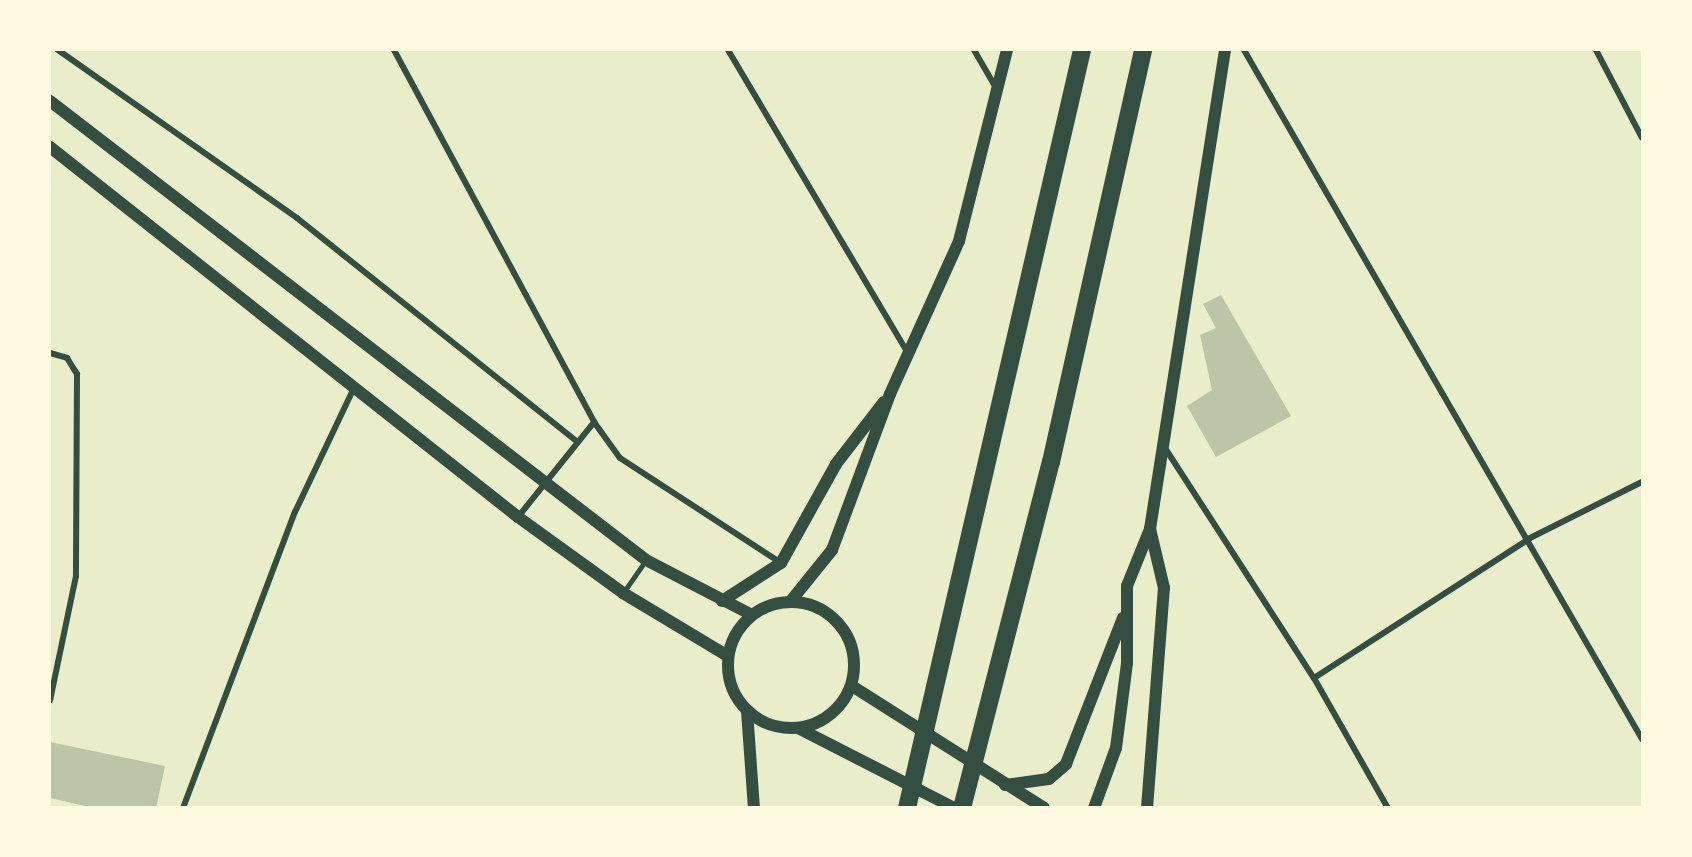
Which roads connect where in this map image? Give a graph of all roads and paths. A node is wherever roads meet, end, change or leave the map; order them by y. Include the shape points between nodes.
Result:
1 (58, 50) edge
2 (394, 50) edge
3 (728, 50) edge
4 (974, 50) edge
5 (1007, 50) edge
6 (1082, 50) edge
7 (1143, 50) edge
8 (1225, 50) edge
9 (1244, 50) edge
10 (1596, 50) edge
11 (999, 92) junction
12 (50, 101) edge
13 (1642, 137) edge
14 (50, 147) edge
15 (50, 352) edge
16 (909, 356) junction
17 (355, 388) junction
18 (890, 394) junction
19 (594, 422) junction
20 (578, 442) junction
21 (1163, 445) junction
22 (1642, 482) edge
23 (545, 485) junction
24 (518, 517) junction
25 (1150, 529) junction
26 (1530, 538) junction
27 (646, 560) junction
28 (781, 563) junction
29 (623, 593) junction
30 (722, 601) junction
31 (790, 602) junction
32 (1125, 611) junction
33 (752, 615) junction
34 (728, 656) junction
35 (1314, 678) junction
36 (852, 686) junction
37 (50, 700) edge
38 (747, 711) junction
39 (798, 728) junction
40 (1642, 739) edge
41 (1005, 785) junction
42 (183, 807) edge
43 (754, 807) edge
44 (907, 807) edge
45 (954, 807) edge
46 (962, 807) edge
47 (1044, 807) edge
48 (1094, 807) edge
49 (1147, 807) edge
50 (1388, 807) edge

1 - 20 street via 297,218
2 - 19 street
3 - 16 street
4 - 11 street
5 - 11 main road
6 - 44 highway
7 - 46 highway via 1051,462
8 - 21 main road
9 - 26 street
10 - 13 street
11 - 16 main road via 959,242
12 - 23 main road
14 - 17 main road
15 - 37 street via 67,358 77,375 76,576
16 - 18 main road
17 - 24 main road
17 - 42 street via 294,512
18 - 28 main road via 836,464
18 - 31 main road via 832,550
19 - 20 street
19 - 28 street via 620,458
20 - 23 street
21 - 25 main road
21 - 35 street
22 - 26 street
23 - 24 street
23 - 27 main road
24 - 29 main road
25 - 32 main road via 1127,586
25 - 49 main road via 1164,588
26 - 35 street
26 - 40 street
27 - 29 lane
27 - 30 main road
28 - 30 main road
29 - 34 main road
30 - 33 main road
31 - 33 main road
31 - 36 main road via 810,605 841,626 855,658
32 - 41 main road via 1066,764 1049,779
32 - 48 main road via 1127,663 1116,748
33 - 34 main road
34 - 38 main road via 735,695
35 - 50 street
36 - 39 main road via 835,712
36 - 41 main road
38 - 39 main road via 762,722
38 - 43 main road
39 - 45 main road
41 - 47 main road

